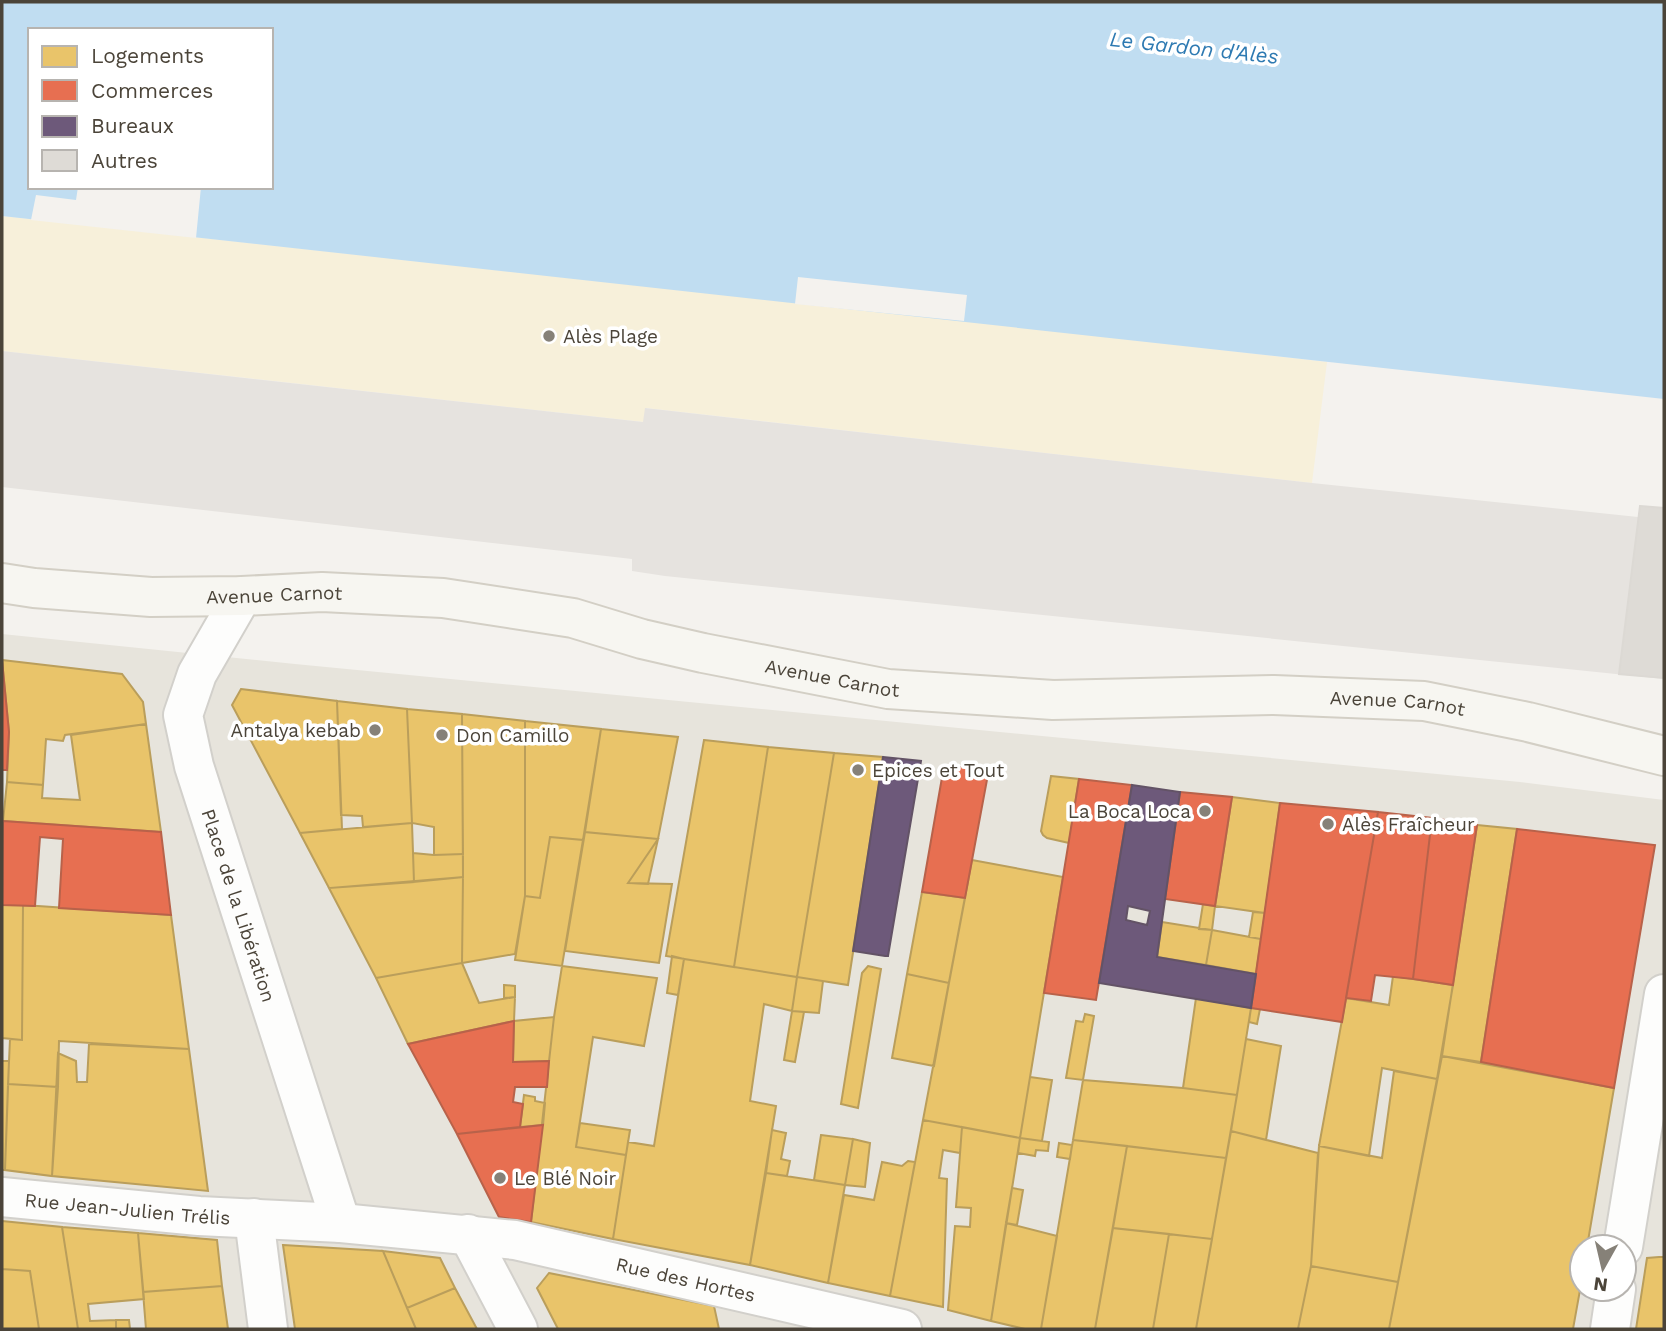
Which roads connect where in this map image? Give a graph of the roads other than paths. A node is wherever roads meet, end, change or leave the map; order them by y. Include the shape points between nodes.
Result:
1 (2, 583) edge
2 (242, 596) junction
3 (1664, 756) edge
4 (1664, 994) edge
5 (2, 1197) edge
6 (254, 1218) junction
7 (341, 1223) junction
8 (1625, 1233) edge
9 (468, 1234) junction
10 (1614, 1303) edge
11 (268, 1329) edge
12 (518, 1329) edge
13 (902, 1329) edge
14 (1610, 1329) edge

1 - 2 main road, Avenue Carnot via 151,597
2 - 3 main road, Avenue Carnot via 322,592 443,598 572,618 703,653 888,689 1053,700 1275,695 1424,701
2 - 7 street, Place de la Libération via 197,674 183,715 194,766
4 - 8 street
5 - 6 street, Rue Jean-Julien Trélis
6 - 7 street, Rue Jean-Julien Trélis
6 - 11 street
7 - 9 street, Rue des Hortes
9 - 12 street
9 - 13 street, Rue des Hortes via 515,1240
10 - 14 street

